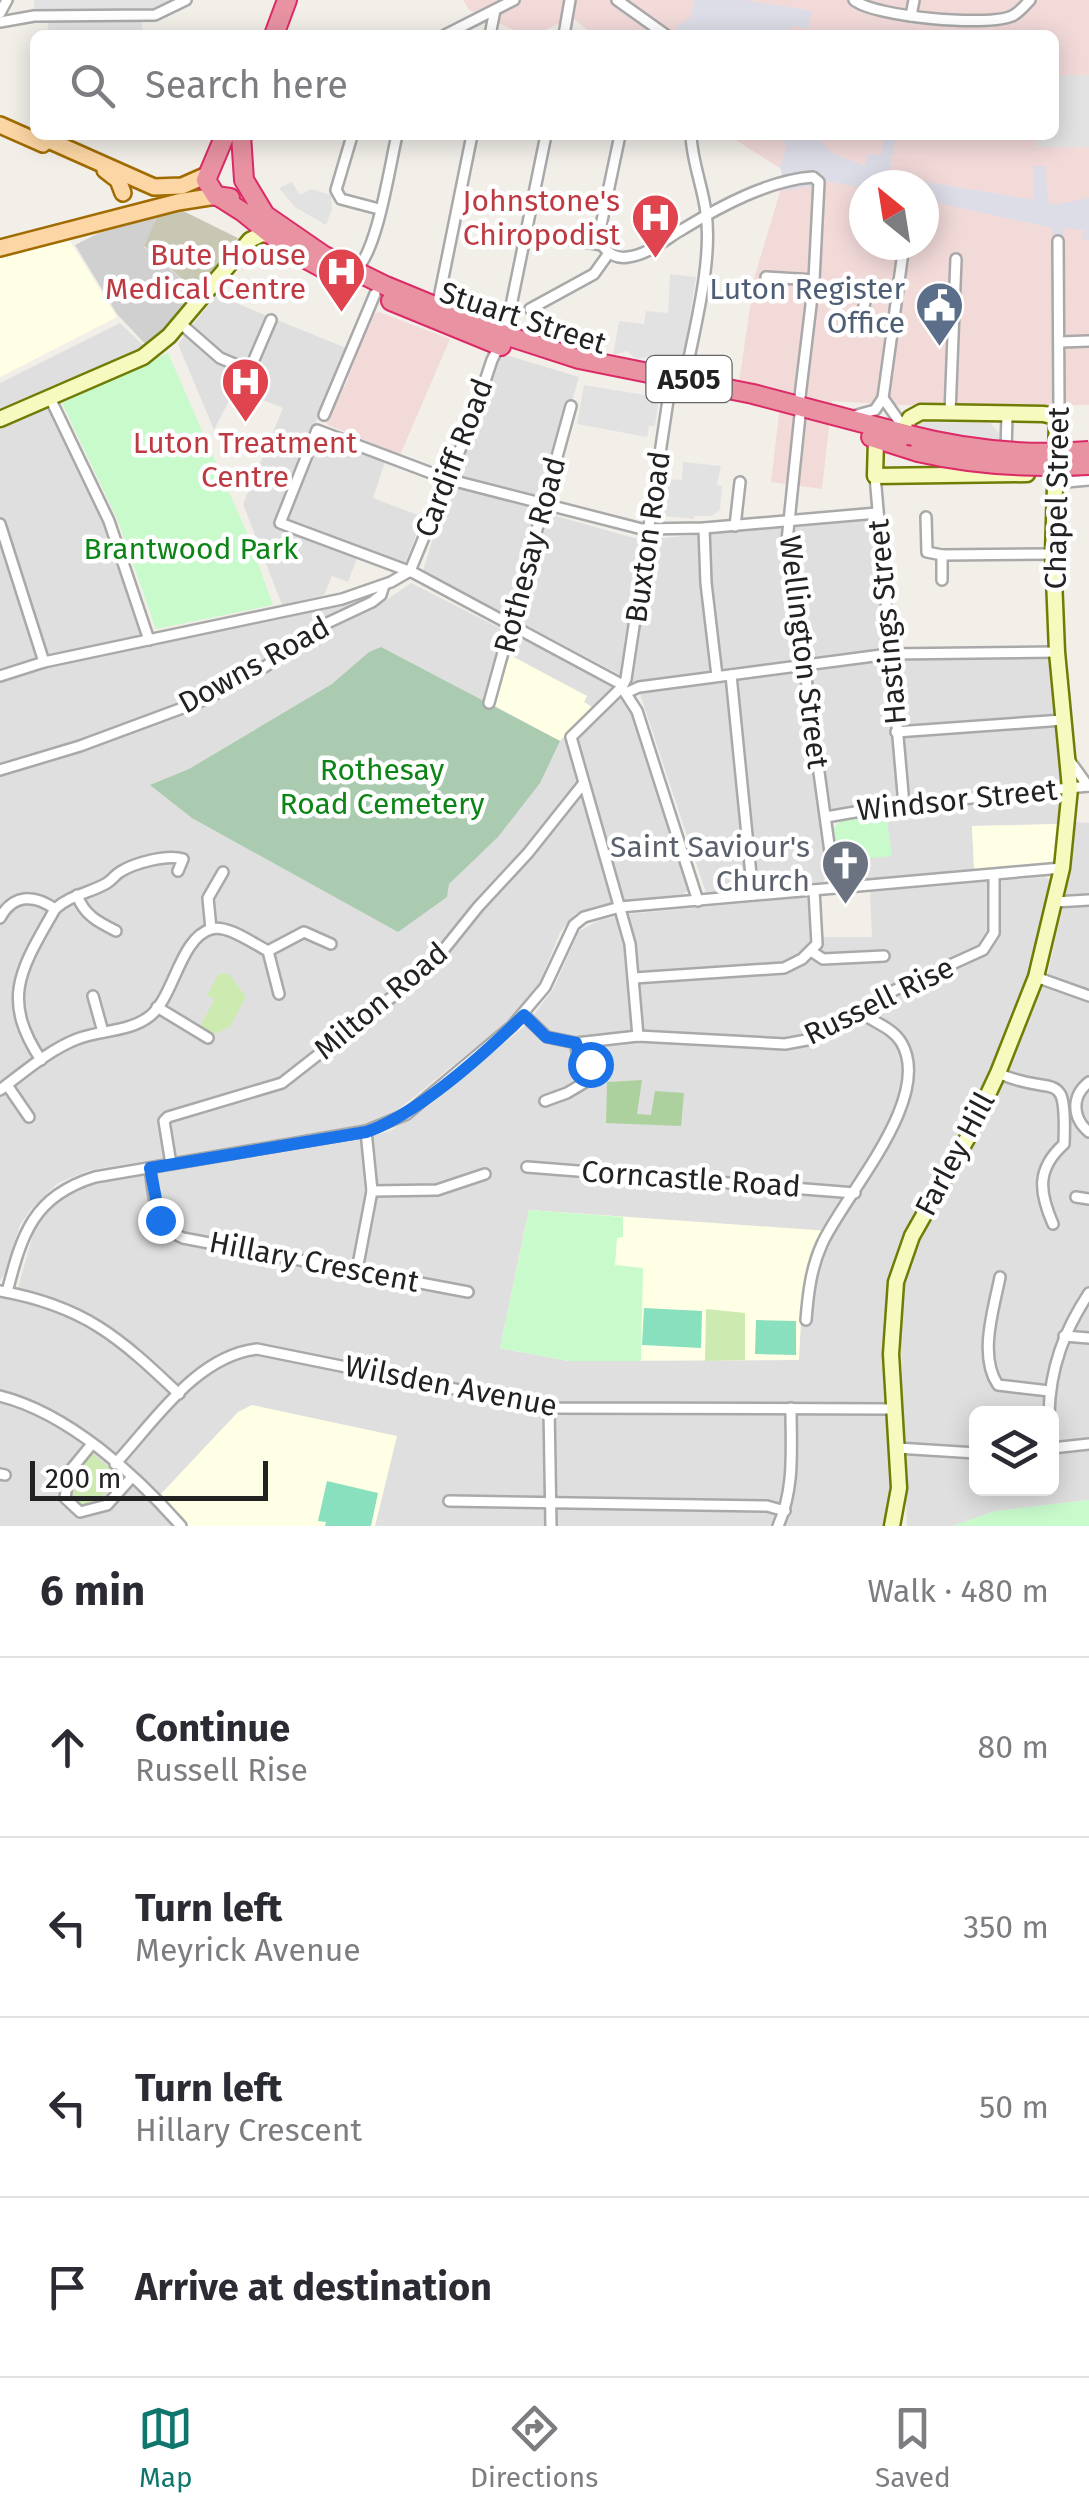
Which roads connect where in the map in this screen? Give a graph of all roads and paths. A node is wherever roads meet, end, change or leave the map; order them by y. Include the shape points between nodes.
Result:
1 (6, 0) edge
2 (186, 0) edge
3 (275, 0) edge
4 (287, 0) edge
5 (514, 0) edge
6 (617, 0) edge
7 (854, 0) edge
8 (914, 0) edge
9 (1030, 0) edge
10 (571, 1) edge
11 (1020, 4) edge
12 (495, 10) junction
13 (0, 14) edge
14 (911, 16) junction
15 (0, 22) edge
16 (644, 22) junction
17 (264, 30) edge
18 (276, 30) edge
19 (455, 30) edge
20 (491, 30) edge
21 (565, 30) edge
22 (642, 30) edge
23 (658, 30) edge
24 (0, 115) edge
25 (0, 125) edge
26 (30, 131) edge
27 (30, 138) edge
28 (35, 140) edge
29 (49, 140) edge
30 (223, 140) edge
31 (241, 140) edge
32 (351, 140) edge
33 (396, 140) edge
34 (471, 140) edge
35 (545, 140) edge
36 (619, 140) edge
37 (693, 140) edge
38 (210, 170) junction
39 (243, 176) junction
40 (140, 183) junction
41 (122, 194) junction
42 (218, 197) junction
43 (148, 210) junction
44 (379, 210) junction
45 (707, 215) junction
46 (249, 216) junction
47 (82, 226) junction
48 (528, 232) junction
49 (272, 236) junction
50 (250, 240) junction
51 (1058, 241) dead end
52 (0, 248) edge
53 (605, 249) junction
54 (956, 259) dead end
55 (902, 260) edge
56 (352, 271) junction
57 (766, 276) dead end
58 (814, 280) junction
59 (897, 292) junction
60 (374, 294) junction
61 (430, 304) junction
62 (530, 309) dead end
63 (863, 310) dead end
64 (271, 320) dead end
65 (180, 323) junction
66 (502, 340) junction
67 (1089, 341) edge
68 (1060, 342) junction
69 (244, 368) junction
70 (677, 383) junction
71 (238, 390) dead end
72 (50, 398) junction
73 (882, 398) junction
74 (571, 406) dead end
75 (800, 410) junction
76 (950, 413) junction
77 (324, 415) dead end
78 (1008, 415) junction
79 (844, 417) junction
80 (1055, 417) junction
81 (0, 419) edge
82 (910, 438) junction
83 (876, 439) junction
84 (1089, 450) edge
85 (1089, 465) edge
86 (1006, 474) junction
87 (875, 476) junction
88 (1055, 478) junction
89 (447, 479) junction
90 (1089, 480) edge
91 (740, 482) dead end
92 (544, 506) junction
93 (877, 514) junction
94 (926, 516) dead end
95 (787, 522) junction
96 (0, 524) edge
97 (735, 526) junction
98 (704, 528) junction
99 (650, 529) junction
100 (1053, 554) junction
101 (942, 555) junction
102 (410, 572) junction
103 (942, 580) dead end
104 (384, 584) junction
105 (512, 624) junction
106 (149, 640) junction
107 (1057, 652) junction
108 (889, 654) junction
109 (44, 662) junction
110 (802, 664) junction
111 (731, 675) junction
112 (0, 676) edge
113 (717, 676) junction
114 (625, 689) junction
115 (489, 703) dead end
116 (1063, 720) junction
117 (896, 732) junction
118 (1066, 754) junction
119 (0, 770) edge
120 (583, 784) junction
121 (1088, 786) edge
122 (1070, 788) junction
123 (904, 805) junction
124 (826, 817) junction
125 (1062, 868) junction
126 (178, 870) dead end
127 (223, 872) dead end
128 (994, 876) junction
129 (835, 888) junction
130 (814, 890) junction
131 (77, 895) junction
132 (753, 896) junction
133 (698, 900) junction
134 (1089, 900) edge
135 (1055, 902) junction
136 (55, 908) junction
137 (620, 908) junction
138 (0, 918) edge
139 (211, 929) junction
140 (116, 931) dead end
141 (331, 944) dead end
142 (268, 951) junction
143 (811, 951) junction
144 (884, 956) dead end
145 (1036, 977) junction
146 (634, 978) junction
147 (279, 994) dead end
148 (93, 996) dead end
149 (1089, 996) edge
150 (157, 1007) junction
151 (858, 1010) junction
152 (524, 1015) junction
153 (102, 1032) junction
154 (638, 1036) junction
155 (208, 1038) dead end
156 (576, 1043) junction
157 (41, 1060) junction
158 (998, 1072) junction
159 (1089, 1082) edge
160 (4, 1088) edge
161 (544, 1101) dead end
162 (28, 1117) dead end
163 (366, 1132) junction
164 (1089, 1132) edge
165 (171, 1164) junction
166 (527, 1167) dead end
167 (150, 1168) junction
168 (485, 1174) dead end
169 (372, 1191) junction
170 (855, 1193) junction
171 (1076, 1197) dead end
172 (1089, 1198) edge
173 (1053, 1224) dead end
174 (358, 1270) junction
175 (1000, 1276) dead end
176 (3, 1291) edge
177 (468, 1292) dead end
178 (1089, 1292) edge
179 (806, 1320) dead end
180 (1064, 1336) junction
181 (1089, 1338) edge
182 (1049, 1390) junction
183 (179, 1394) junction
184 (0, 1396) edge
185 (1049, 1406) edge
186 (549, 1408) junction
187 (791, 1408) junction
188 (895, 1410) junction
189 (92, 1444) junction
190 (1089, 1444) edge
191 (1059, 1447) edge
192 (897, 1448) junction
193 (969, 1453) edge
194 (115, 1464) junction
195 (132, 1478) junction
196 (449, 1501) dead end
197 (552, 1505) junction
198 (784, 1511) junction
199 (181, 1526) edge
200 (550, 1526) edge
201 (778, 1526) edge
202 (892, 1526) edge

1 - 13 street
2 - 15 street via 155,15
3 - 17 highway
4 - 18 highway
5 - 12 street
6 - 16 street
7 - 14 street
8 - 14 street
9 - 11 street
10 - 21 street
11 - 14 street via 1006,18
12 - 19 street
12 - 20 street
16 - 22 street
16 - 23 street
24 - 26 main road
25 - 27 main road
28 - 41 main road via 111,172
29 - 40 main road
30 - 38 highway
31 - 39 highway
32 - 44 street via 338,196
33 - 44 street
34 - 61 street via 439,298
35 - 48 street, Cardiff Road
36 - 53 street via 600,230
37 - 45 street, Buxton Road
38 - 39 highway via 229,162
38 - 40 main road via 171,187
38 - 42 highway via 207,185
39 - 42 highway via 237,194
39 - 56 highway, A505 via 265,215
40 - 41 main road
41 - 43 main road via 128,206
41 - 47 main road
42 - 43 main road
42 - 46 highway, A505
43 - 47 main road
44 - 56 street via 362,264
45 - 53 street via 642,253 624,258
45 - 58 street, Wellington Street via 783,182 813,177 821,185
45 - 70 street, Buxton Road via 704,277
46 - 49 highway, A505
46 - 50 main road
47 - 52 main road
48 - 53 street
48 - 66 street, Cardiff Road
49 - 50 main road
49 - 60 highway, A505
50 - 65 main road
51 - 68 street, Chapel Street
53 - 62 street via 594,274
54 - 76 street
55 - 59 street
56 - 61 highway, A505
57 - 58 street
58 - 75 street, Wellington Street
59 - 63 street via 868,290
59 - 73 street
60 - 66 highway, Stuart Street / A505
60 - 77 street
61 - 66 highway, Stuart Street / A505
64 - 69 street
65 - 69 street via 220,358
65 - 72 main road via 143,357
66 - 70 highway, Stuart Street / A505 via 583,370
66 - 89 street, Cardiff Road
67 - 68 street
68 - 80 street, Chapel Street
69 - 71 street
70 - 75 highway, Stuart Street / A505
70 - 99 street, Buxton Road
72 - 81 main road
72 - 106 street via 110,520
73 - 79 street via 876,410
73 - 82 street
74 - 92 street, Rothesay Road
75 - 79 highway, Stuart Street / A505
75 - 83 highway, Stuart Street / A505
75 - 95 street, Wellington Street
76 - 78 main road
76 - 82 main road via 910,418
78 - 80 main road
78 - 86 street
79 - 82 highway, Stuart Street / A505
80 - 88 main road, Chapel Street
82 - 83 highway, Stuart Street / A505
82 - 84 highway, A505, bridge via 992,450
82 - 85 highway, A505, bridge via 954,460
83 - 87 main road, Hastings Street
86 - 87 main road
86 - 88 main road
87 - 93 street, Hastings Street
88 - 90 street
88 - 100 main road, Chapel Street
89 - 92 street
89 - 102 street, Cardiff Road
89 - 102 street via 317,430 280,524
91 - 97 street
92 - 99 street
92 - 105 street, Rothesay Road
93 - 95 street
93 - 108 street, Hastings Street
94 - 101 street via 927,552
95 - 97 street
95 - 110 street, Wellington Street
96 - 109 street
97 - 98 street
98 - 99 street
98 - 113 street
99 - 114 street, Buxton Road
100 - 101 street
100 - 107 main road, Chapel Street
101 - 103 street
102 - 104 street
102 - 105 street
104 - 106 street
104 - 119 street, Downs Road via 372,602 204,700
105 - 114 street
105 - 115 street, Rothesay Road
106 - 109 street
107 - 108 street
107 - 116 main road, Chapel Street
108 - 110 street
108 - 117 street, Hastings Street
109 - 112 street
110 - 111 street
110 - 124 street, Wellington Street
111 - 113 street
111 - 132 street
113 - 114 street
114 - 120 street via 570,737
114 - 133 street
116 - 117 street
116 - 118 main road, Chapel Street
117 - 123 street, Hastings Street
118 - 121 street, Chapel Street
118 - 122 main road, Chapel Street
120 - 137 street
120 - 165 street, Milton Road via 429,968 282,1083 168,1117
121 - 122 street, Windsor Street
122 - 123 street, Windsor Street
122 - 125 main road, Farley Hill
123 - 124 street, Windsor Street
124 - 129 street, Wellington Street
125 - 128 street
125 - 135 main road, Farley Hill
126 - 131 street via 186,855 120,872
127 - 139 street via 208,898
128 - 129 street
128 - 151 street, Russell Rise via 994,933 983,950
129 - 130 street
130 - 132 street
130 - 143 street via 819,936
131 - 136 street
131 - 140 street via 92,918
132 - 133 street
133 - 137 street
134 - 135 street
135 - 145 main road, Farley Hill
136 - 138 street via 26,898 7,906
136 - 157 street via 12,992 18,1030
137 - 146 street
137 - 152 street via 574,924
139 - 142 street
139 - 150 street via 195,939
141 - 142 street via 304,932
142 - 147 street
143 - 144 street via 823,959
143 - 146 street via 772,970
145 - 149 street
145 - 158 main road, Farley Hill
146 - 154 street
148 - 153 street
150 - 153 street via 146,1019
150 - 155 street
151 - 154 street, Russell Rise via 798,1043
151 - 170 street via 900,1038 909,1082
152 - 156 street via 546,1037
152 - 163 street via 407,1114
153 - 157 street
154 - 156 street, Russell Rise
156 - 161 street via 594,1077
157 - 160 street
158 - 173 street via 1048,1085 1066,1100 1064,1144 1048,1159 1041,1196
158 - 188 main road, Farley Hill via 905,1250 893,1304
159 - 164 street via 1076,1105
160 - 162 street
163 - 165 street
163 - 169 street
165 - 167 street
166 - 170 street, Corncastle Road
167 - 174 street, Hillary Crescent via 156,1210 182,1238
167 - 176 street via 74,1184 46,1202 18,1248
168 - 169 street via 437,1190
169 - 174 street
170 - 179 street via 824,1238
171 - 172 street
174 - 177 street, Hillary Crescent
175 - 182 street via 988,1346 993,1378 998,1385
176 - 183 street via 40,1298 97,1324
178 - 180 street
180 - 181 street
180 - 182 street
182 - 185 street
183 - 186 street, Wilsden Avenue via 210,1364 257,1348
183 - 194 street, Wilsden Avenue
184 - 189 street via 54,1415
186 - 187 street, Wilsden Avenue
186 - 197 street
187 - 188 street, Wilsden Avenue
187 - 198 street
188 - 192 main road, Farley Hill
189 - 194 street
189 - 195 street via 69,1472 66,1498 80,1512 107,1505
190 - 191 street
192 - 193 street
192 - 202 main road, Farley Hill
194 - 195 street
195 - 199 street
196 - 197 street
197 - 198 street
197 - 200 street
198 - 201 street

